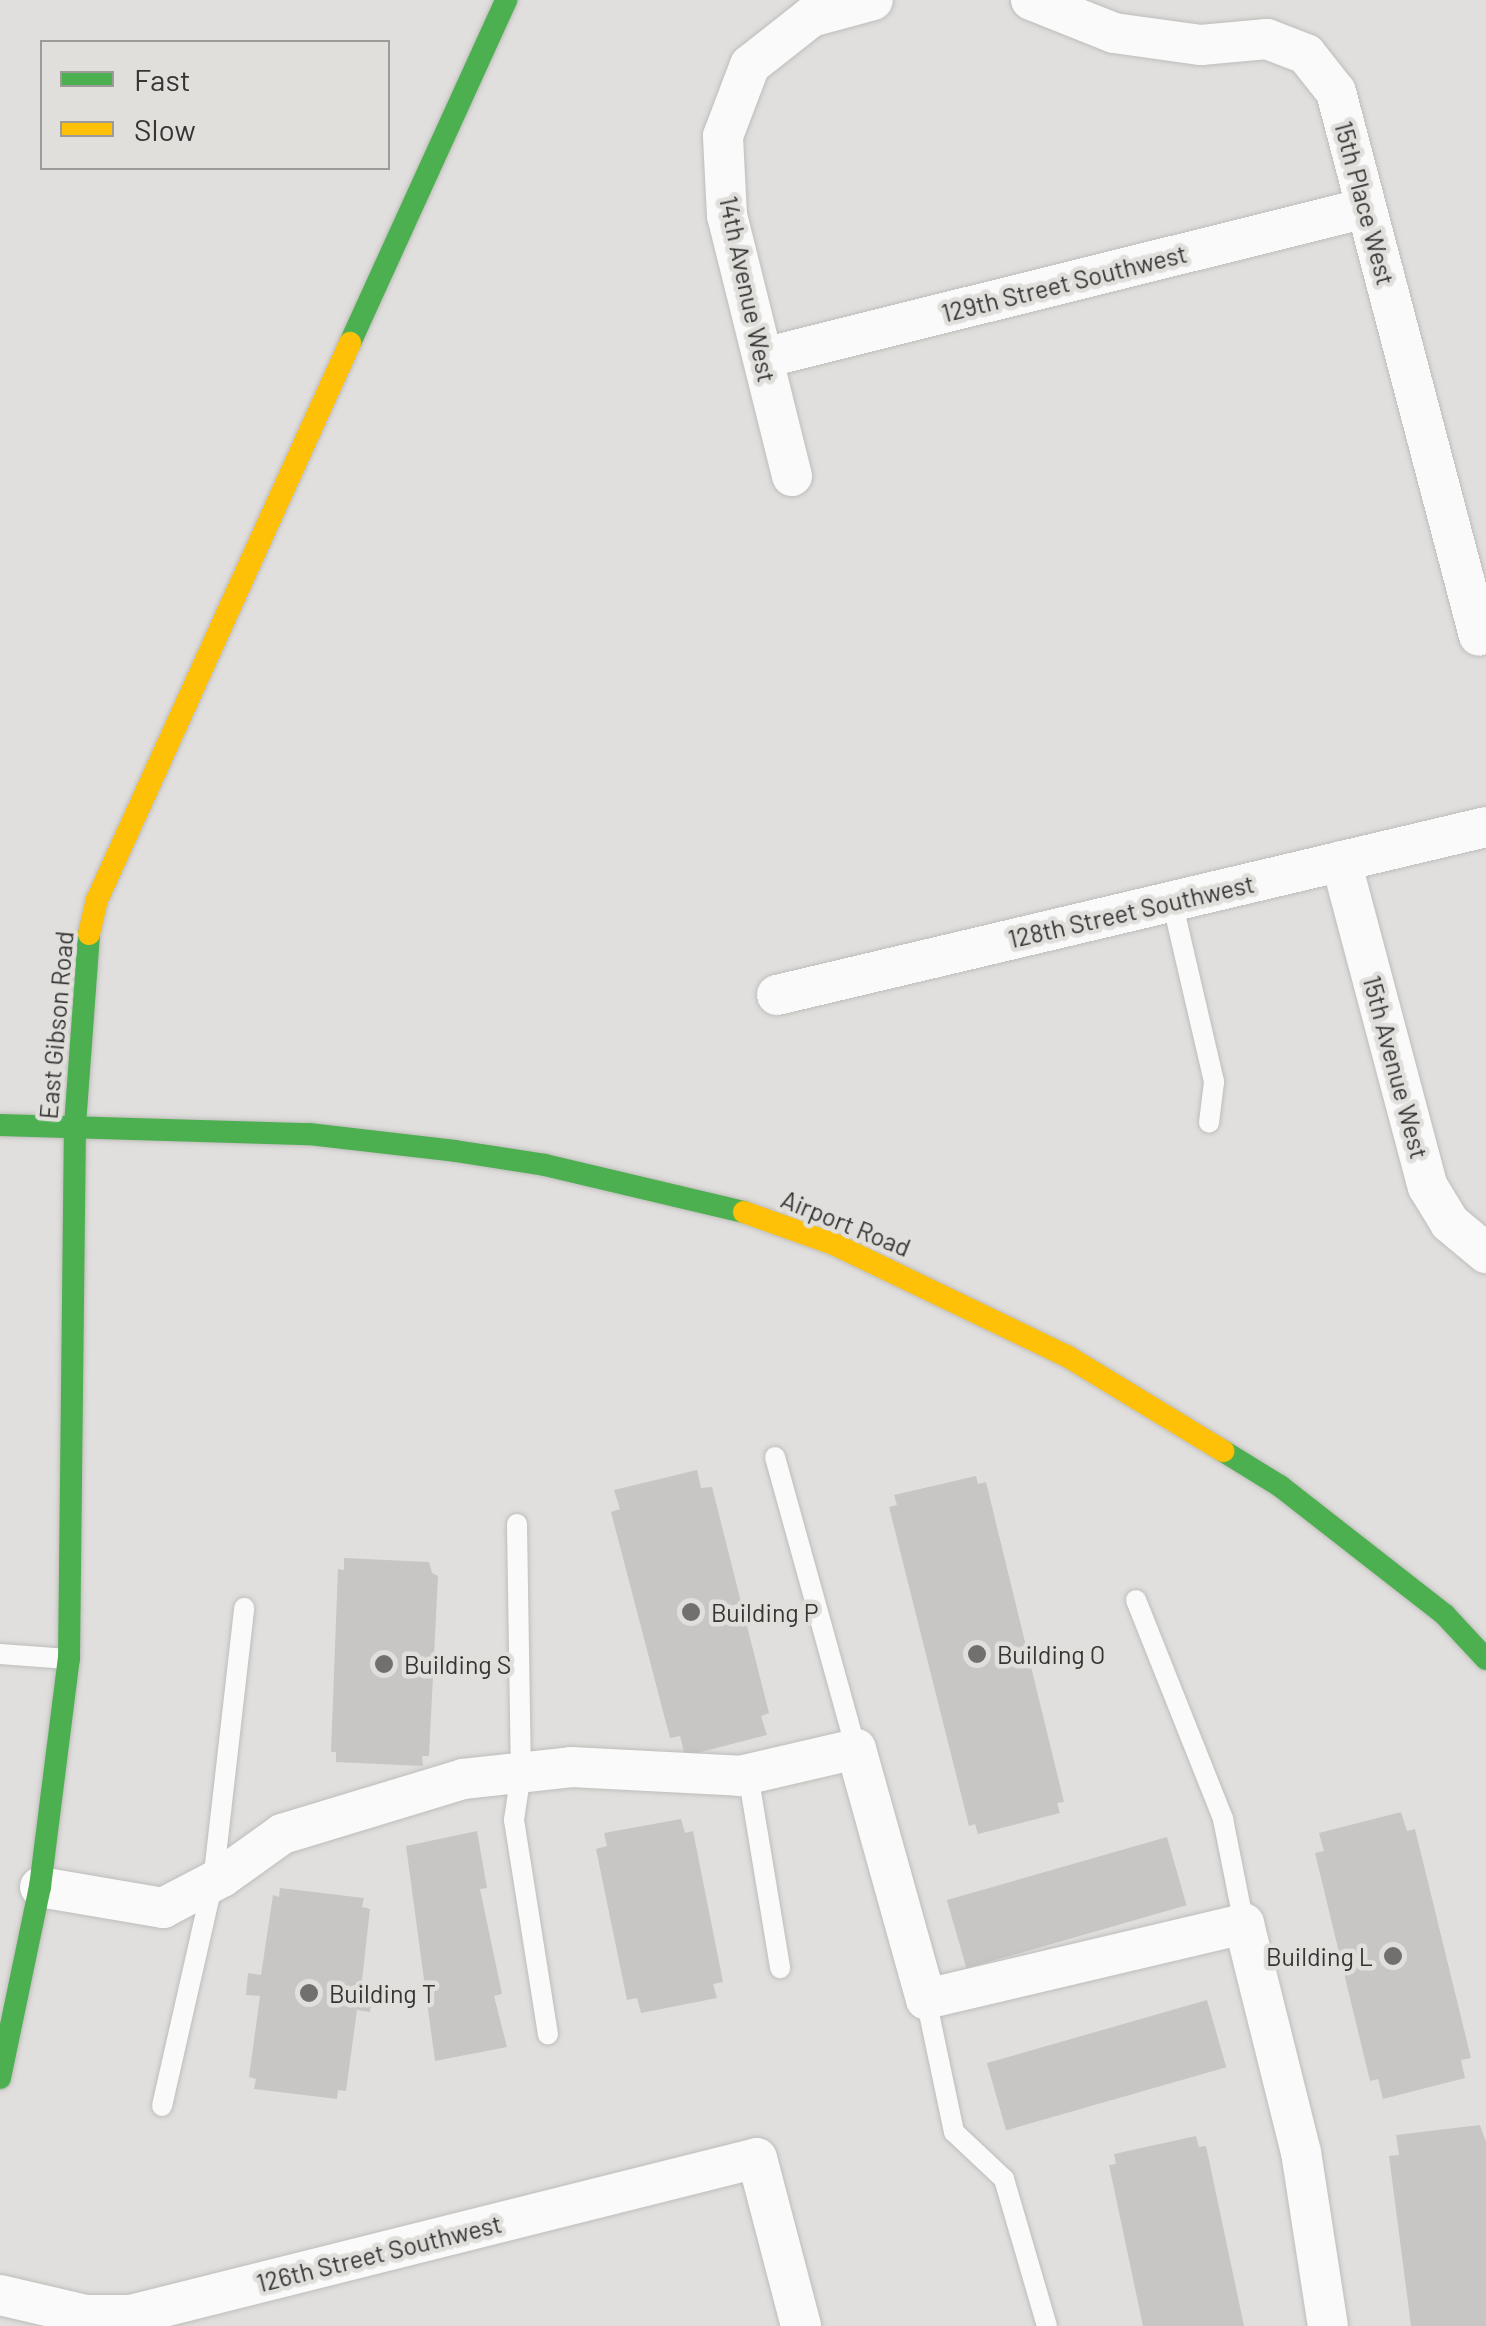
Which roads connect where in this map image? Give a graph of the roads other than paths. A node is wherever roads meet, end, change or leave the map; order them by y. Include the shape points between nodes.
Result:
1 (506, 0) edge
2 (872, 0) edge
3 (1031, 0) edge
4 (1366, 208) junction
5 (762, 358) junction
6 (792, 476) dead end
7 (1479, 636) dead end
8 (1486, 826) edge
9 (1340, 861) junction
10 (1172, 901) junction
11 (777, 995) dead end
12 (1210, 1123) dead end
13 (0, 1125) edge
14 (75, 1125) junction
15 (1486, 1253) edge
16 (775, 1457) dead end
17 (517, 1524) dead end
18 (1136, 1600) dead end
19 (244, 1608) dead end
20 (0, 1654) edge
21 (69, 1659) junction
22 (1486, 1659) edge
23 (856, 1749) junction
24 (520, 1773) junction
25 (748, 1774) junction
26 (213, 1882) junction
27 (40, 1887) junction
28 (1244, 1924) junction
29 (780, 1968) dead end
30 (926, 1999) junction
31 (548, 2034) dead end
32 (0, 2078) edge
33 (162, 2106) dead end
34 (0, 2295) edge
35 (801, 2326) edge
36 (1047, 2326) edge
37 (1328, 2326) edge

1 - 14 street, East Gibson Road via 97,900 84,956
2 - 5 street, 14th Avenue West via 811,17 750,66 723,136 727,216
3 - 4 street, 15th Place West via 1114,33 1201,46 1267,40 1306,54 1336,92
4 - 5 street, 129th Street Southwest
4 - 7 street, 15th Place West
5 - 6 street, 14th Avenue West
8 - 9 street, 128th Street Southwest
9 - 10 street, 128th Street Southwest
9 - 15 street, 15th Avenue West via 1428,1187 1450,1223
10 - 11 street, 128th Street Southwest
10 - 12 lane via 1214,1082
13 - 14 street
14 - 21 street, East Gibson Road
14 - 22 street, Airport Road via 309,1134 509,1159 726,1206 836,1244 1067,1356 1280,1486 1445,1615
16 - 23 lane
17 - 24 lane
18 - 28 lane via 1224,1819
19 - 26 lane
20 - 21 lane
21 - 27 street, East Gibson Road
23 - 25 street
23 - 30 street
24 - 25 street via 571,1766
24 - 26 street via 462,1779 282,1834
24 - 31 lane via 514,1820
25 - 29 lane
26 - 27 street via 163,1908
26 - 33 lane
27 - 32 street, East Gibson Road
28 - 30 street
28 - 37 street via 1301,2152
30 - 36 lane via 954,2132 1004,2179
34 - 35 street, 126th Street Southwest via 86,2315 131,2315 757,2158

